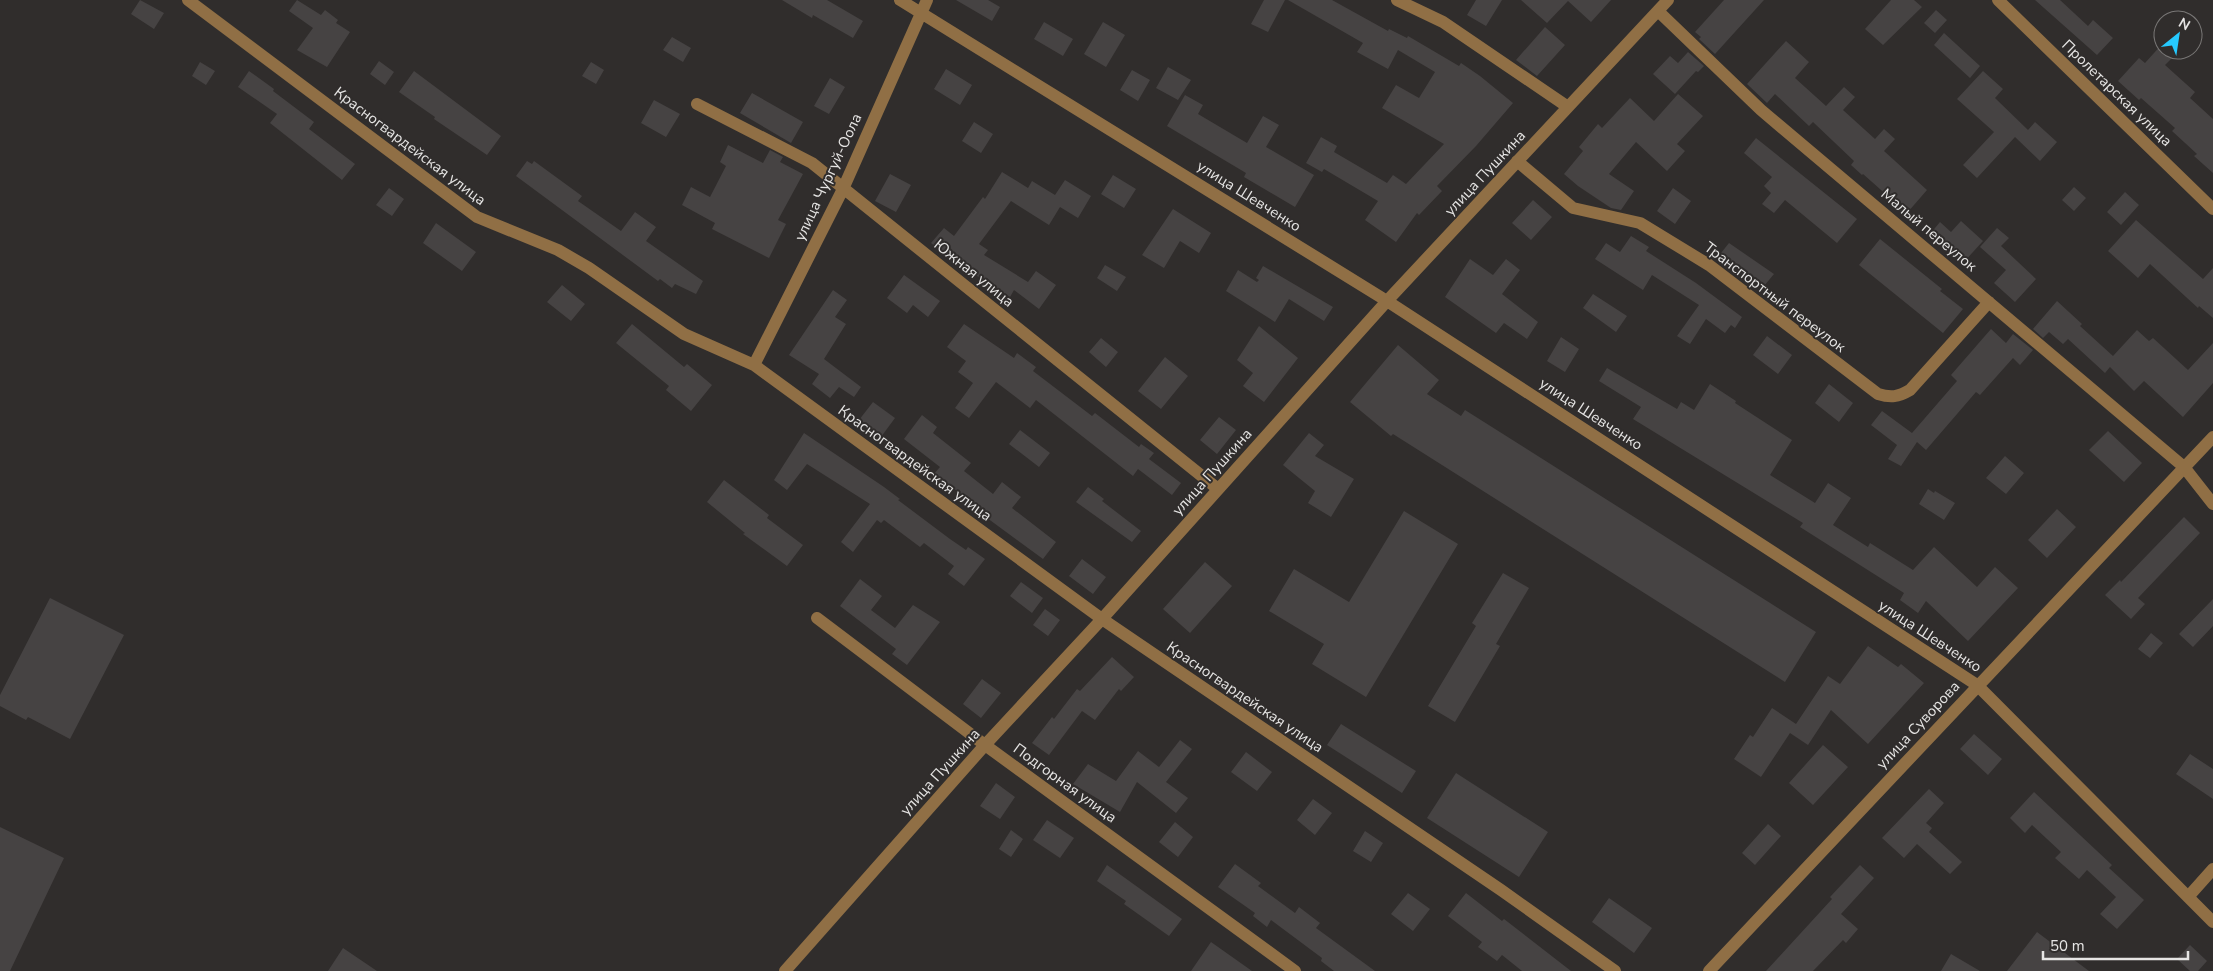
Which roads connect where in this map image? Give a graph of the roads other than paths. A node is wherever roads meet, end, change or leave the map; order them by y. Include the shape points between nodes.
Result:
1 (188, 0) edge
2 (900, 0) edge
3 (927, 0) edge
4 (1398, 0) edge
5 (1668, 0) edge
6 (1998, 0) edge
7 (1658, 11) junction
8 (922, 13) junction
9 (697, 104) dead end
10 (1568, 107) junction
11 (1517, 161) junction
12 (843, 189) junction
13 (2213, 209) edge
14 (1387, 301) junction
15 (1989, 302) junction
16 (754, 365) junction
17 (2213, 437) edge
18 (2184, 467) junction
19 (1218, 489) junction
20 (2213, 504) edge
21 (816, 618) dead end
22 (1102, 619) junction
23 (1977, 685) junction
24 (985, 745) junction
25 (2213, 869) edge
26 (2188, 897) junction
27 (2213, 922) edge
28 (785, 971) edge
29 (1295, 971) edge
30 (1615, 971) edge
31 (1710, 971) edge

1 - 16 street, Красногвардейская улица via 477,217 558,250 684,334
2 - 8 street, улица Шевченко
3 - 8 street, улица Чургуй-Оола
4 - 10 street via 1442,22
5 - 7 street, улица Пушкина
6 - 13 street, Пролетарская улица
7 - 10 street, улица Пушкина
7 - 15 street, Малый переулок via 1762,110
8 - 12 street, улица Чургуй-Оола
8 - 14 street, улица Шевченко
9 - 12 street, Южная улица via 812,163
10 - 11 street, улица Пушкина
11 - 14 street, улица Пушкина
11 - 15 street, Транспортный переулок via 1573,208 1640,223 1709,265 1878,394 1888,397 1900,396 1910,390
12 - 16 street, улица Чургуй-Оола
12 - 19 street, Южная улица
14 - 19 street, улица Пушкина
14 - 23 street, улица Шевченко
15 - 18 street, Малый переулок
16 - 22 street, Красногвардейская улица
17 - 18 street, улица Суворова
18 - 20 street, Малый переулок
18 - 23 street, улица Суворова
19 - 22 street, улица Пушкина
21 - 24 street, Подгорная улица
22 - 24 street, улица Пушкина
22 - 30 street, Красногвардейская улица
23 - 26 street, улица Шевченко
23 - 31 street, улица Суворова
24 - 28 street, улица Пушкина
24 - 29 street, Подгорная улица
25 - 26 street
26 - 27 street, улица Шевченко

